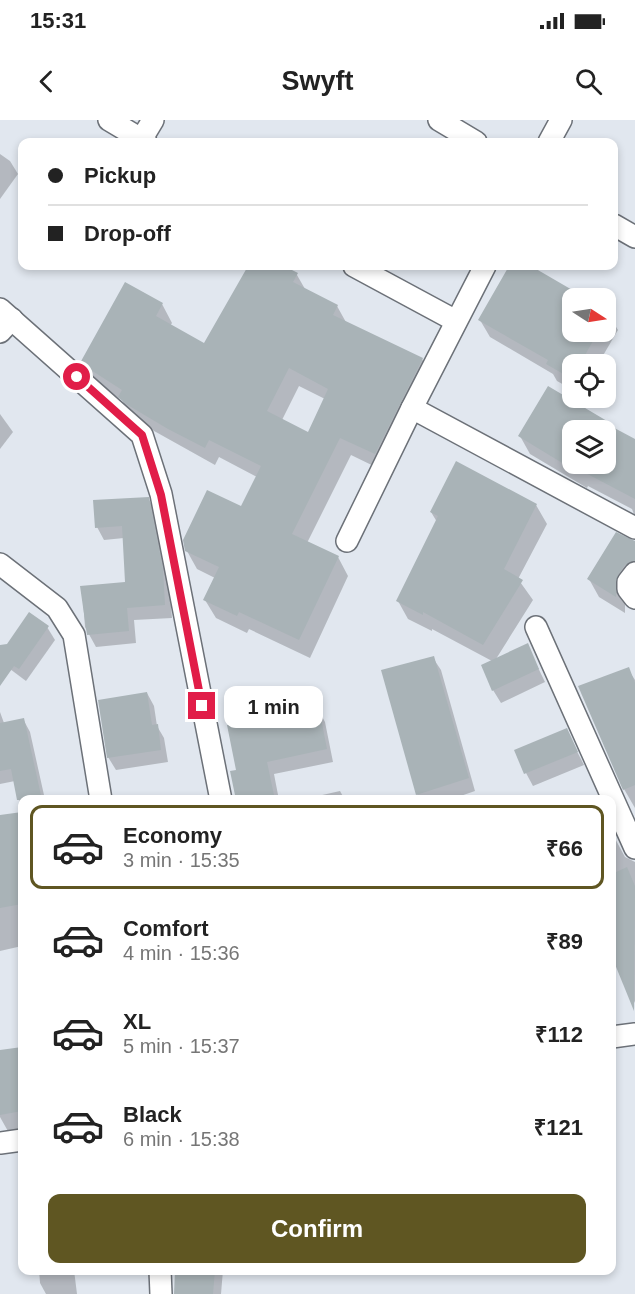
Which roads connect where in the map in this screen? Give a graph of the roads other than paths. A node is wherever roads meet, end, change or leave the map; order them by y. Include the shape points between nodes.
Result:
1 (109, 120) edge
2 (153, 120) edge
3 (439, 120) edge
4 (561, 120) edge
5 (139, 138) edge
6 (145, 138) edge
7 (469, 138) edge
8 (551, 138) edge
9 (618, 227) edge
10 (635, 237) edge
11 (361, 270) edge
12 (483, 270) edge
13 (4, 320) edge
14 (456, 321) junction
15 (412, 408) junction
16 (635, 528) edge
17 (347, 541) dead end
18 (0, 564) edge
19 (635, 573) edge
20 (635, 598) edge
21 (536, 627) dead end
22 (100, 795) edge
23 (219, 795) edge
24 (611, 795) edge
25 (616, 806) edge
26 (635, 848) edge
27 (635, 1034) edge
28 (616, 1036) edge
29 (18, 1141) edge
30 (0, 1143) edge
31 (160, 1275) edge
32 (161, 1294) edge

1 - 5 street
2 - 6 street
3 - 7 street
4 - 8 street
9 - 10 street
11 - 14 street
12 - 14 street
13 - 23 street via 142,435 161,495
14 - 15 street
15 - 16 street
15 - 17 street
18 - 22 street via 57,608 74,635
19 - 20 street via 628,589
21 - 24 street
25 - 26 street
27 - 28 street
29 - 30 street
31 - 32 street

